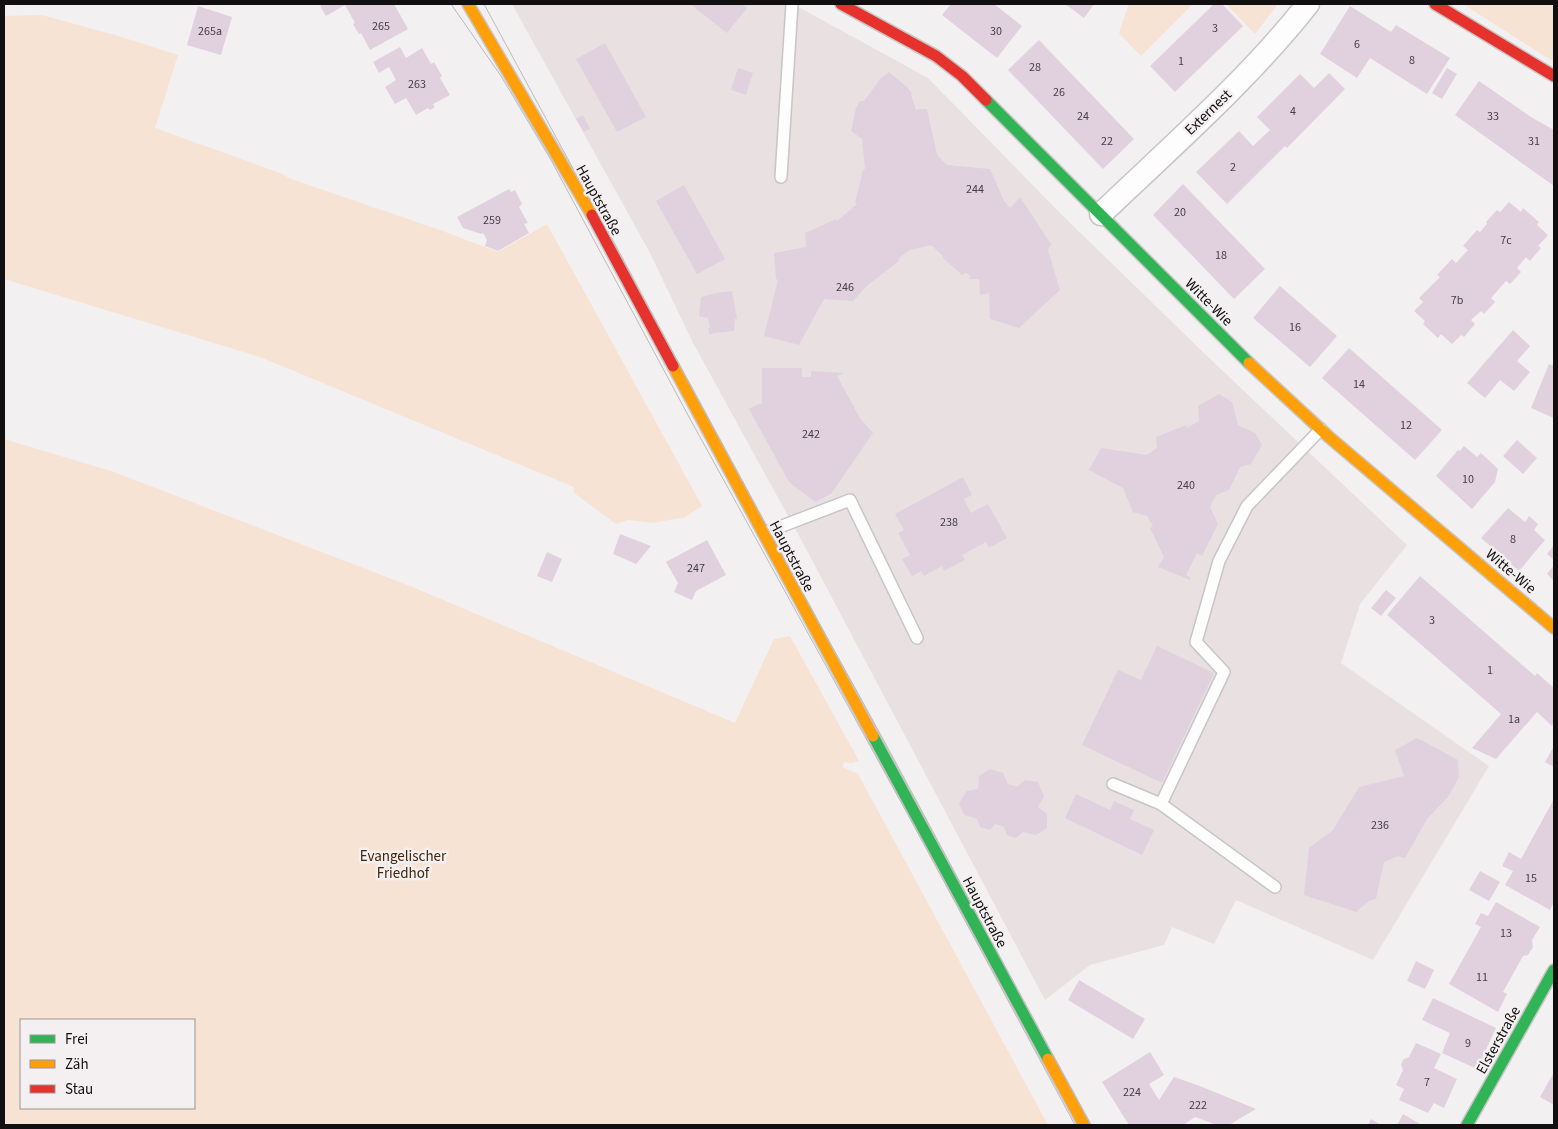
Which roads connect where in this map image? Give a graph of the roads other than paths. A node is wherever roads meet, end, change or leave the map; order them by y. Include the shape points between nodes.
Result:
1 (468, 4) edge
2 (792, 4) edge
3 (842, 4) edge
4 (1308, 4) edge
5 (1435, 4) edge
6 (1554, 76) edge
7 (781, 177) dead end
8 (1101, 214) junction
9 (1321, 429) junction
10 (763, 534) junction
11 (1554, 628) edge
12 (917, 638) dead end
13 (1113, 784) dead end
14 (1161, 804) junction
15 (1275, 887) dead end
16 (1554, 970) edge
17 (1084, 1125) edge
18 (1467, 1125) edge

1 - 10 main road, Hauptstraße via 580,194
2 - 7 lane
3 - 8 main road, Witte-Wie via 936,56 962,76
4 - 8 street, Externest via 1232,88
5 - 6 main road
8 - 9 main road, Witte-Wie via 1238,352
9 - 11 main road, Witte-Wie
9 - 14 lane via 1248,506 1219,561 1196,642 1224,672
10 - 12 lane via 850,500
10 - 17 main road, Hauptstraße
13 - 14 lane
14 - 15 lane
16 - 18 main road, Elsterstraße

